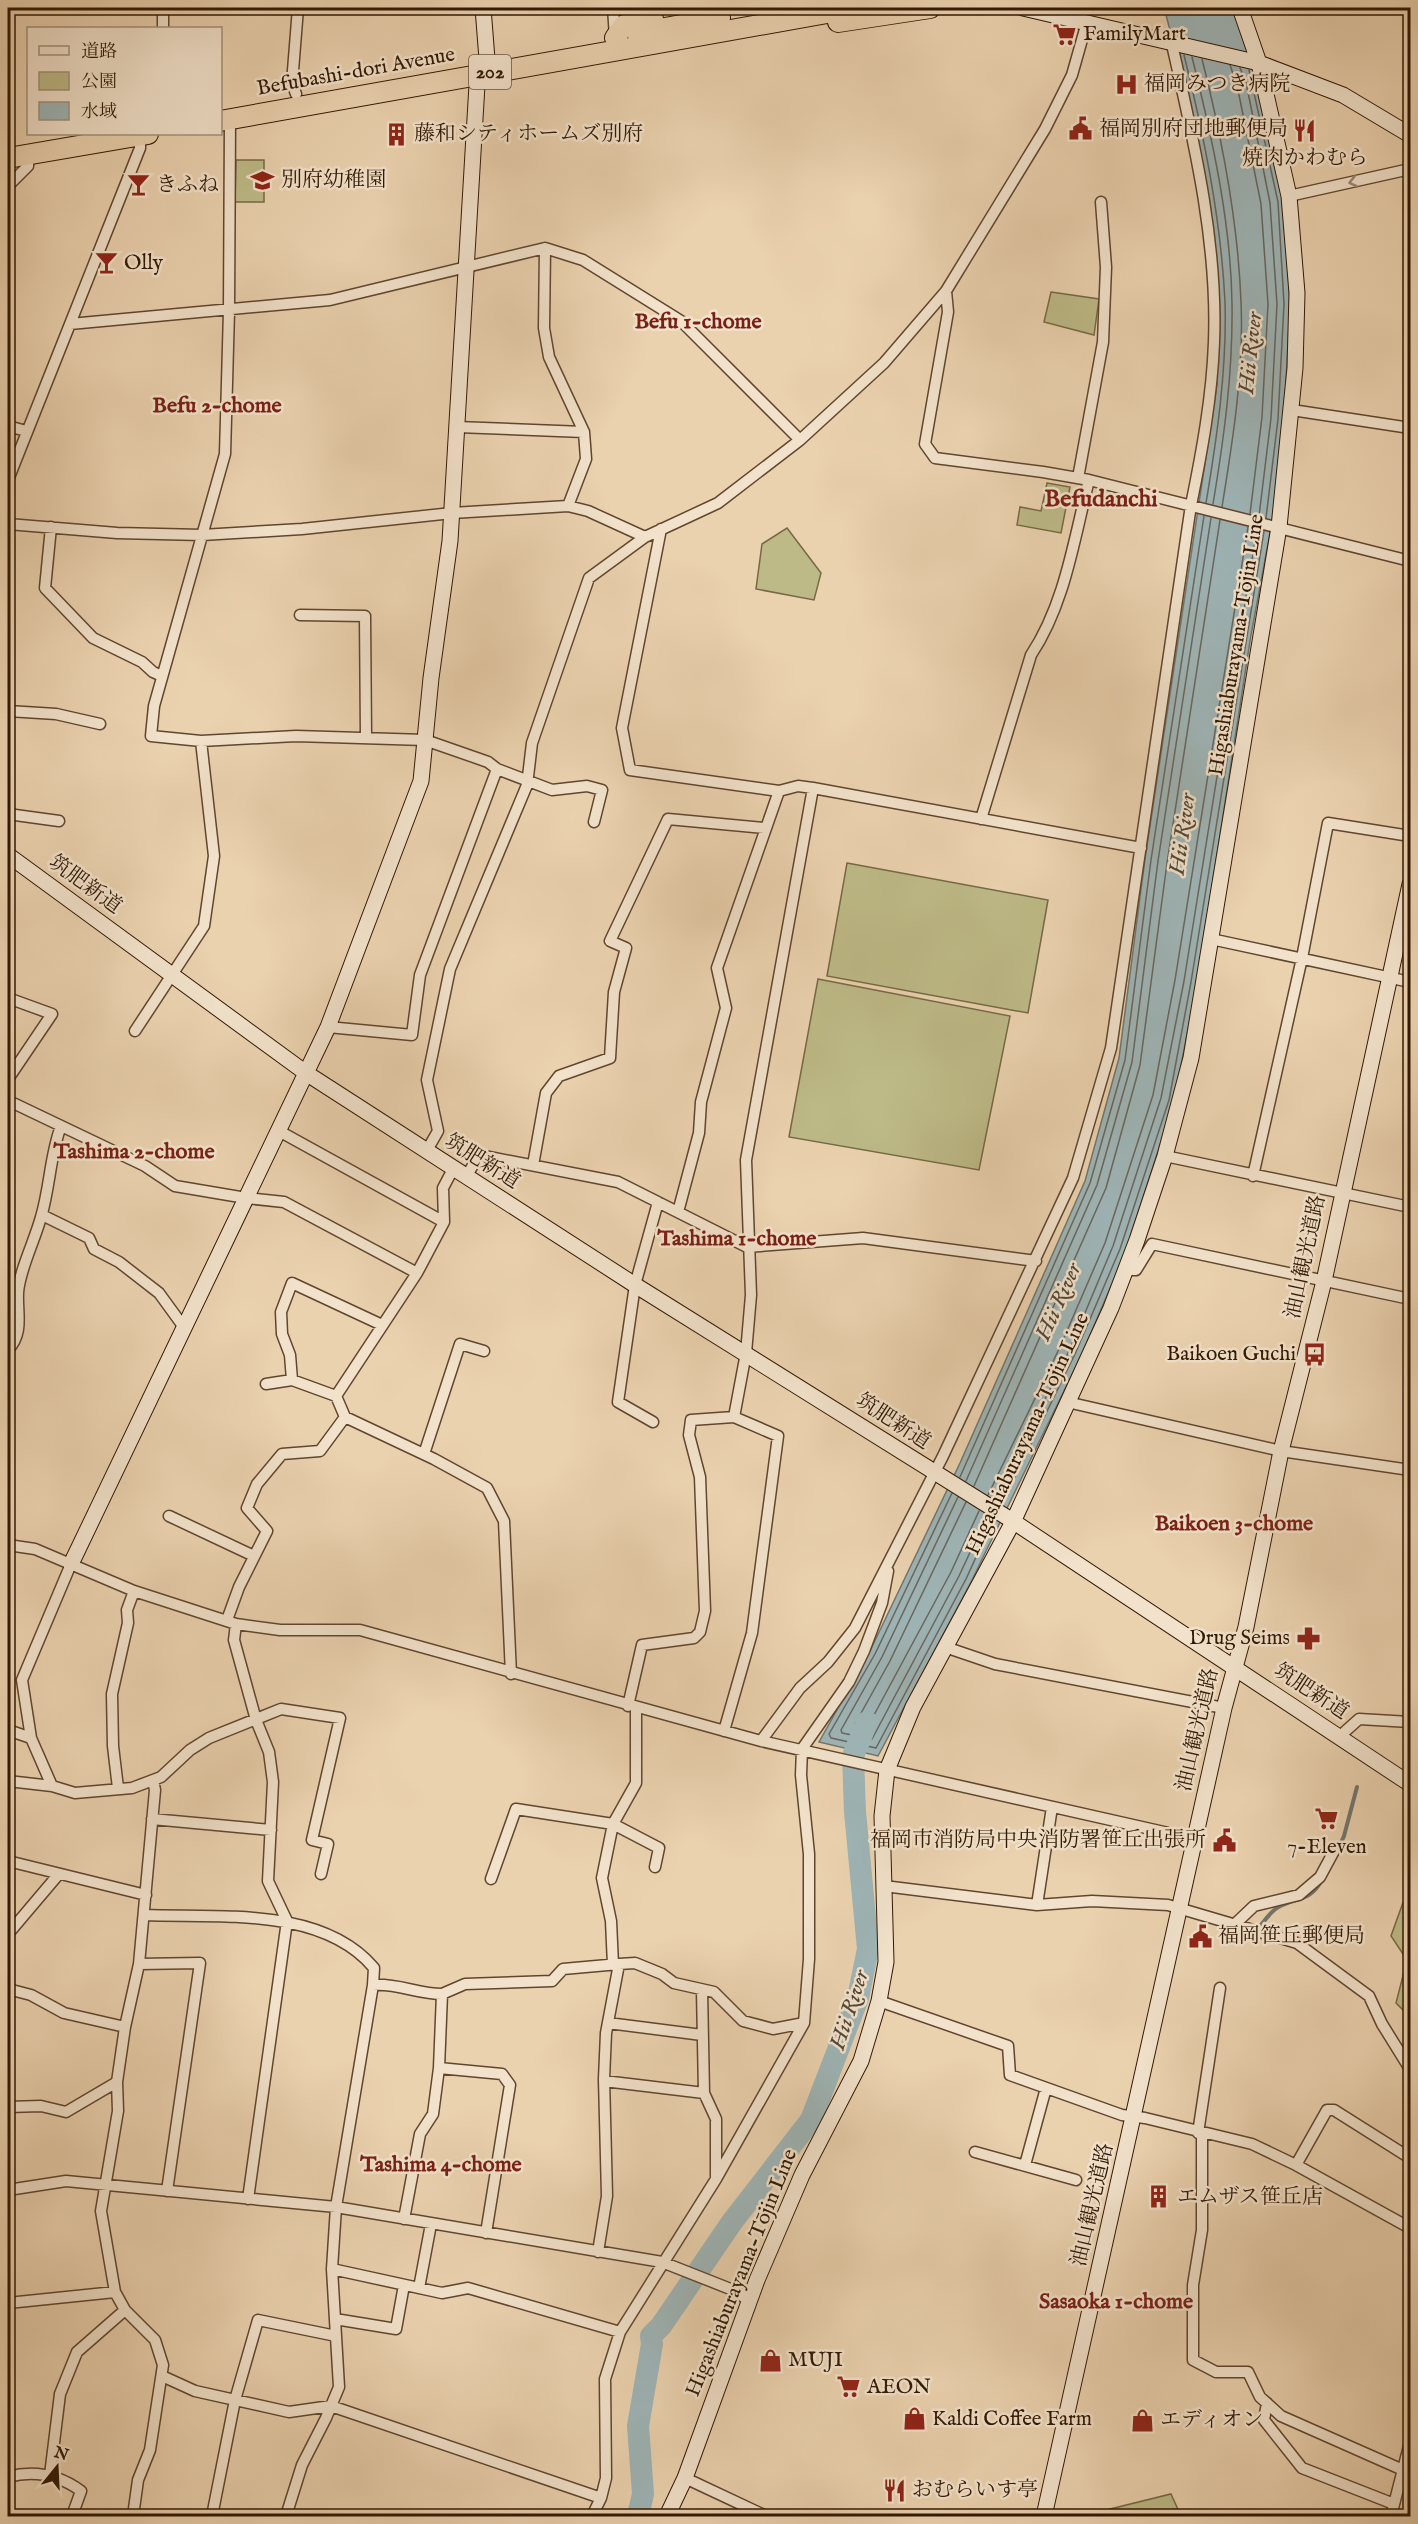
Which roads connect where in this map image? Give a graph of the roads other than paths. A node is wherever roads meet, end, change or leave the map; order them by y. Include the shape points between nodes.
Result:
1 (163, 8) edge
2 (298, 8) edge
3 (483, 8) edge
4 (613, 8) edge
5 (713, 8) edge
6 (779, 8) edge
7 (930, 8) edge
8 (1023, 8) edge
9 (1240, 8) edge
10 (856, 13) edge
11 (1090, 15) edge
12 (758, 18) junction
13 (163, 27) edge
14 (615, 38) junction
15 (677, 40) junction
16 (1171, 41) junction
17 (1257, 62) junction
18 (487, 67) junction
19 (296, 94) junction
20 (224, 116) edge
21 (66, 135) edge
22 (137, 135) edge
23 (143, 135) edge
24 (1410, 135) edge
25 (8, 145) edge
26 (29, 154) junction
27 (8, 158) edge
28 (1410, 169) edge
29 (8, 186) edge
30 (1289, 196) junction
31 (1101, 202) dead end
32 (545, 248) junction
33 (467, 265) junction
34 (946, 291) junction
35 (229, 311) junction
36 (70, 324) junction
37 (1292, 410) junction
38 (8, 426) edge
39 (457, 428) junction
40 (1410, 428) edge
41 (26, 431) junction
42 (584, 432) junction
43 (800, 440) junction
44 (1083, 479) junction
45 (8, 480) edge
46 (1194, 505) junction
47 (568, 506) junction
48 (452, 513) junction
49 (8, 524) edge
50 (1276, 526) junction
51 (51, 527) junction
52 (661, 529) junction
53 (202, 535) junction
54 (645, 537) junction
55 (1410, 561) edge
56 (300, 615) dead end
57 (162, 676) junction
58 (8, 711) edge
59 (100, 724) dead end
60 (366, 738) junction
61 (425, 740) junction
62 (201, 741) junction
63 (497, 769) junction
64 (527, 779) junction
65 (813, 788) junction
66 (779, 791) junction
67 (8, 814) edge
68 (981, 819) junction
69 (58, 821) dead end
70 (594, 822) dead end
71 (765, 828) junction
72 (1410, 836) edge
73 (1140, 848) junction
74 (8, 855) edge
75 (1410, 884) edge
76 (1211, 939) junction
77 (1302, 958) junction
78 (172, 974) junction
79 (1389, 977) junction
80 (1410, 982) edge
81 (8, 998) edge
82 (328, 1027) junction
83 (135, 1031) dead end
84 (306, 1073) junction
85 (8, 1080) edge
86 (8, 1100) edge
87 (61, 1126) junction
88 (279, 1131) junction
89 (426, 1152) junction
90 (1165, 1156) junction
91 (533, 1165) junction
92 (460, 1173) junction
93 (1253, 1176) junction
94 (1341, 1194) junction
95 (246, 1198) junction
96 (658, 1202) junction
97 (1410, 1207) edge
98 (678, 1212) junction
99 (42, 1215) junction
100 (444, 1222) junction
101 (747, 1247) junction
102 (1036, 1261) junction
103 (1126, 1270) junction
104 (417, 1273) junction
105 (1324, 1281) junction
106 (635, 1284) junction
107 (1410, 1299) edge
108 (382, 1325) junction
109 (183, 1326) junction
110 (8, 1350) edge
111 (484, 1351) dead end
112 (746, 1353) junction
113 (292, 1380) junction
114 (266, 1384) dead end
115 (336, 1396) junction
116 (1067, 1402) junction
117 (345, 1417) junction
118 (734, 1417) junction
119 (653, 1422) dead end
120 (1281, 1451) junction
121 (424, 1454) junction
122 (1410, 1470) edge
123 (934, 1474) junction
124 (169, 1516) dead end
125 (1010, 1520) junction
126 (8, 1545) edge
127 (254, 1556) junction
128 (891, 1556) junction
129 (71, 1564) junction
130 (134, 1591) junction
131 (231, 1622) junction
132 (945, 1647) junction
133 (1235, 1668) junction
134 (511, 1674) junction
135 (632, 1707) junction
136 (1224, 1708) junction
137 (256, 1720) junction
138 (1410, 1722) edge
139 (8, 1730) edge
140 (724, 1731) junction
141 (1340, 1736) junction
142 (31, 1738) junction
143 (761, 1741) junction
144 (807, 1749) junction
145 (881, 1768) junction
146 (153, 1780) junction
147 (8, 1781) edge
148 (1410, 1784) edge
149 (52, 1786) junction
150 (118, 1788) junction
151 (1052, 1808) junction
152 (153, 1819) junction
153 (613, 1824) junction
154 (272, 1830) junction
155 (1194, 1839) junction
156 (1334, 1851) dead end
157 (8, 1861) edge
158 (656, 1867) dead end
159 (58, 1875) junction
160 (321, 1875) dead end
161 (491, 1879) dead end
162 (884, 1886) junction
163 (146, 1895) junction
164 (1037, 1905) junction
165 (1180, 1908) junction
166 (144, 1915) junction
167 (287, 1921) junction
168 (1235, 1924) junction
169 (8, 1934) edge
170 (139, 1964) junction
171 (616, 1964) junction
172 (374, 1984) junction
173 (1220, 1988) dead end
174 (8, 1989) edge
175 (702, 1990) junction
176 (442, 1994) junction
177 (879, 2001) junction
178 (608, 2023) junction
179 (804, 2023) junction
180 (125, 2027) junction
181 (702, 2035) junction
182 (439, 2068) junction
183 (1410, 2069) edge
184 (604, 2081) junction
185 (117, 2082) junction
186 (1046, 2088) junction
187 (704, 2093) junction
188 (8, 2107) edge
189 (1134, 2117) junction
190 (1200, 2133) junction
191 (975, 2152) dead end
192 (1410, 2158) edge
193 (1025, 2165) junction
194 (1296, 2165) junction
195 (716, 2179) junction
196 (1076, 2181) dead end
197 (107, 2185) junction
198 (8, 2190) edge
199 (168, 2191) junction
200 (248, 2199) junction
201 (336, 2207) junction
202 (404, 2219) junction
203 (431, 2224) junction
204 (1410, 2228) edge
205 (486, 2233) junction
206 (598, 2252) junction
207 (662, 2262) junction
208 (332, 2269) junction
209 (404, 2285) junction
210 (419, 2288) junction
211 (115, 2292) junction
212 (8, 2303) edge
213 (750, 2303) junction
214 (125, 2310) junction
215 (335, 2319) junction
216 (620, 2332) junction
217 (336, 2336) junction
218 (162, 2376) junction
219 (235, 2400) junction
220 (1267, 2403) junction
221 (331, 2406) junction
222 (1410, 2442) edge
223 (1403, 2470) junction
224 (50, 2475) junction
225 (8, 2476) edge
226 (685, 2478) junction
227 (601, 2498) junction
228 (1394, 2504) junction
229 (72, 2517) edge
230 (133, 2517) edge
231 (212, 2517) edge
232 (286, 2517) edge
233 (592, 2517) edge
234 (667, 2517) edge
235 (766, 2517) edge
236 (1044, 2517) edge
237 (1391, 2517) edge

1 - 13 street
2 - 19 street via 292,83
3 - 18 street
4 - 14 street
5 - 14 highway via 624,25
6 - 12 highway, Befubashi-dori Avenue / 202
7 - 10 highway
8 - 11 street
9 - 17 street, Higashiaburayama-Tōjin Line
10 - 12 highway, Befubashi-dori Avenue / 202
10 - 15 highway via 707,44
11 - 16 street
11 - 34 street via 1072,75 1045,129
12 - 14 highway, Befubashi-dori Avenue / 202
12 - 15 highway, Befubashi-dori Avenue / 202
14 - 18 highway, Befubashi-dori Avenue / 202
15 - 18 highway, Befubashi-dori Avenue / 202
16 - 17 street
16 - 46 street via 1204,210 1213,281 1214,342 1207,424
17 - 24 street via 1343,95
17 - 30 street, Higashiaburayama-Tōjin Line
18 - 19 highway, Befubashi-dori Avenue / 202
18 - 20 highway, Befubashi-dori Avenue / 202
18 - 33 street via 477,85
19 - 20 highway, Befubashi-dori Avenue / 202
20 - 35 street
21 - 25 highway
22 - 26 highway
23 - 36 street
26 - 27 highway
26 - 29 street via 28,166
28 -> 30 street
30 - 37 street, Higashiaburayama-Tōjin Line via 1297,294
31 - 44 street via 1106,267 1103,342
32 - 33 street
32 - 42 street via 544,328 549,357
32 - 43 street via 583,260 681,321
33 - 35 street via 330,300
33 - 39 street
34 - 43 street via 884,363
34 - 44 street via 948,312 925,444 935,458
35 - 36 street
35 - 53 street via 225,454
36 - 41 street
37 - 40 street
37 - 50 street, Higashiaburayama-Tōjin Line
38 - 41 street
39 - 42 street
39 - 48 street
41 - 45 street
42 - 47 street via 586,459
43 - 52 street via 718,503
44 - 46 street
44 - 68 street via 1066,572 1047,631 1031,655
46 - 50 street
46 - 73 street
47 - 48 street
47 - 54 street
48 - 53 street
48 - 61 street
49 - 51 street
50 - 55 street
50 - 76 street, Higashiaburayama-Tōjin Line
51 - 53 street
51 - 57 street via 45,588 93,638
52 - 54 street
52 - 66 street via 622,728 630,770
53 - 57 street
54 - 64 street via 589,578 532,743
56 - 60 street via 365,616
57 - 62 street via 151,736
58 - 59 street via 56,714
60 - 61 street
60 - 62 street via 296,736
61 - 63 street via 488,762
61 - 82 street via 421,781
62 - 78 street via 214,856 204,926
63 - 64 street
63 - 82 street via 420,975 412,1035
64 - 70 street via 552,790 587,786 602,790
64 - 89 street via 450,969 427,1080 438,1131
65 - 66 street via 798,786
65 - 68 street
65 - 101 street via 746,1160
66 - 71 street
67 - 69 street
68 - 73 street
71 - 91 street via 668,819 609,941 626,948 614,992 610,1058 559,1076 546,1093
71 - 98 street via 717,968 726,1008
72 - 77 street via 1328,823
73 - 102 street via 1111,1048 1073,1178
74 - 78 street, 筑肥新道
75 - 79 street, 油山観光道路
76 - 77 street
76 - 90 street, Higashiaburayama-Tōjin Line via 1191,1058
77 - 79 street
77 - 93 street
78 - 83 street
78 - 84 street, 筑肥新道
79 - 80 street
79 - 94 street, 油山観光道路
81 - 85 street via 52,1014
82 - 84 street
84 - 88 street
84 - 89 street, 筑肥新道
86 - 87 street
87 - 95 street via 145,1166 175,1186
87 - 99 street
88 - 95 street
88 - 100 street
89 - 92 street, 筑肥新道
90 - 93 street
90 - 103 street, Higashiaburayama-Tōjin Line
91 - 92 street via 479,1155
91 - 96 street via 618,1182
92 - 100 street via 443,1188
92 - 106 street, 筑肥新道
93 - 94 street
94 - 97 street
94 - 105 street, 油山観光道路
95 - 104 street via 284,1202
95 - 109 street
96 - 98 street
96 - 106 street
98 - 101 street
99 - 109 street via 89,1238 94,1249 119,1262 159,1293
99 - 110 street via 18,1292 20,1321 16,1341
100 - 104 street
101 - 102 street via 863,1238
101 - 112 street via 751,1295
102 - 123 street
103 - 105 street via 1136,1270 1152,1244
103 - 116 street, Higashiaburayama-Tōjin Line
104 - 108 street
105 - 107 street
105 - 120 street, 油山観光道路
106 - 112 street, 筑肥新道
106 - 119 street via 618,1401
108 - 113 street via 292,1283 281,1312
108 - 115 street
109 - 129 street
111 - 121 street via 460,1344
112 - 118 street
112 - 123 street, 筑肥新道
113 - 114 street
113 - 115 street
115 - 117 street
116 - 120 street
116 - 125 street, Higashiaburayama-Tōjin Line
117 - 121 street
117 - 127 street via 320,1451 282,1454 257,1484 247,1508 267,1531
118 - 135 street via 692,1420 689,1435 701,1488 705,1611 700,1632 694,1638 642,1645
118 - 140 street via 777,1436 752,1633
120 - 122 street
120 - 133 street, 油山観光道路
121 - 134 street via 487,1488 504,1521
123 - 125 street, 筑肥新道
123 - 128 street
124 - 127 street
125 - 132 street, Higashiaburayama-Tōjin Line
125 - 133 street, 筑肥新道
126 - 129 street via 35,1549
127 - 131 street
128 - 143 street via 855,1628 828,1662 800,1688
128 - 144 street via 882,1603 864,1651
129 - 130 street
129 - 142 street via 22,1680
130 - 131 street
130 - 150 street via 112,1694
131 - 134 street via 280,1630 360,1630
131 - 137 street
132 - 136 street via 995,1664
132 - 145 street, Higashiaburayama-Tōjin Line
133 - 136 street, 油山観光道路
133 - 141 street, 筑肥新道
134 - 135 street
135 - 140 street
135 - 153 street via 636,1783
136 - 155 street, 油山観光道路
137 - 146 street via 209,1738
137 - 154 street via 269,1752
137 - 160 street via 281,1709 340,1718 312,1840 328,1844
138 - 141 street via 1359,1719
139 - 142 street
140 - 143 street
141 - 148 street, 筑肥新道
142 - 149 street
143 - 144 street
144 - 145 street
144 - 179 street via 801,1775 809,1854 809,1959
145 - 151 street
145 - 162 street, Higashiaburayama-Tōjin Line
146 - 150 street via 132,1788
146 - 152 street
147 - 149 street
149 - 150 street via 75,1793
151 - 155 street
151 - 164 street
152 - 154 street
152 - 163 street
153 - 158 street via 659,1848
153 - 161 street via 516,1809
153 - 171 street via 602,1878
154 - 167 street via 268,1881
155 - 165 street, 油山観光道路
156 - 168 street via 1320,1877 1299,1894 1254,1906
157 - 159 street
159 - 163 street
159 - 169 street
162 - 164 street
162 - 177 street, Higashiaburayama-Tōjin Line via 886,1962
163 - 166 street
164 - 165 street via 1092,1901
165 - 168 street
165 - 189 street, 油山観光道路
166 - 167 street
166 - 170 street
167 - 172 street via 344,1940 374,1968
167 - 200 street
168 - 183 street via 1297,1943 1369,1996
170 - 180 street
170 - 199 street via 200,1963
171 - 175 street via 635,1963 674,1983
171 - 176 street via 563,1969 552,1981 465,1984
171 - 178 street
172 - 176 street
172 - 201 street
173 - 190 street
174 - 180 street via 31,1995 64,2013
175 - 179 street via 714,1992 743,2021 773,2029
175 - 181 street
176 - 182 street
177 - 186 street via 1008,2046 1010,2075
177 - 213 street, Higashiaburayama-Tōjin Line via 861,2061 802,2175
178 - 181 street
178 - 184 street
179 - 195 street
180 - 185 street
181 - 187 street
182 - 202 street via 433,2114 420,2134
182 - 205 street via 502,2074 510,2085
184 - 187 street
184 - 206 street via 607,2196
185 - 188 street via 66,2112 41,2106
185 - 197 street via 118,2111
186 - 189 street
186 - 193 street
187 - 195 street via 716,2119
189 - 190 street
189 - 236 street, 油山観光道路
190 - 194 street via 1252,2144
190 - 220 street via 1202,2230 1193,2285 1192,2360 1216,2372 1248,2372
191 - 193 street
192 - 194 street via 1334,2110 1327,2110
193 - 196 street
194 - 204 street
195 - 207 street
197 - 198 street via 66,2181
197 - 199 street
197 - 211 street via 101,2211
199 - 200 street
200 - 201 street
201 - 202 street
201 - 208 street
202 - 203 street
203 - 205 street
203 - 210 street
205 - 206 street
206 - 207 street
207 - 213 street via 738,2292
207 - 216 street
208 - 209 street
208 - 215 street
209 - 210 street
209 - 215 street via 396,2329
210 - 216 street via 442,2293 468,2288
211 - 212 street
211 - 214 street
213 - 226 street, Higashiaburayama-Tōjin Line
214 - 218 street via 154,2340 163,2365
214 - 224 street via 77,2352 60,2394
215 - 217 street
216 - 227 street via 605,2379 606,2478
217 - 219 street via 258,2320
217 - 221 street via 339,2387
218 - 219 street via 195,2391
218 - 230 street via 150,2450 138,2480
219 - 221 street via 289,2412
219 - 231 street
220 - 223 street via 1281,2416
220 - 228 street via 1264,2420 1302,2468
221 - 227 street
221 - 232 street via 302,2465
222 - 223 street
223 - 228 street
224 - 225 street
224 - 229 street via 81,2491
226 - 234 street, Higashiaburayama-Tōjin Line
226 - 235 street
227 - 233 street
228 - 237 street

